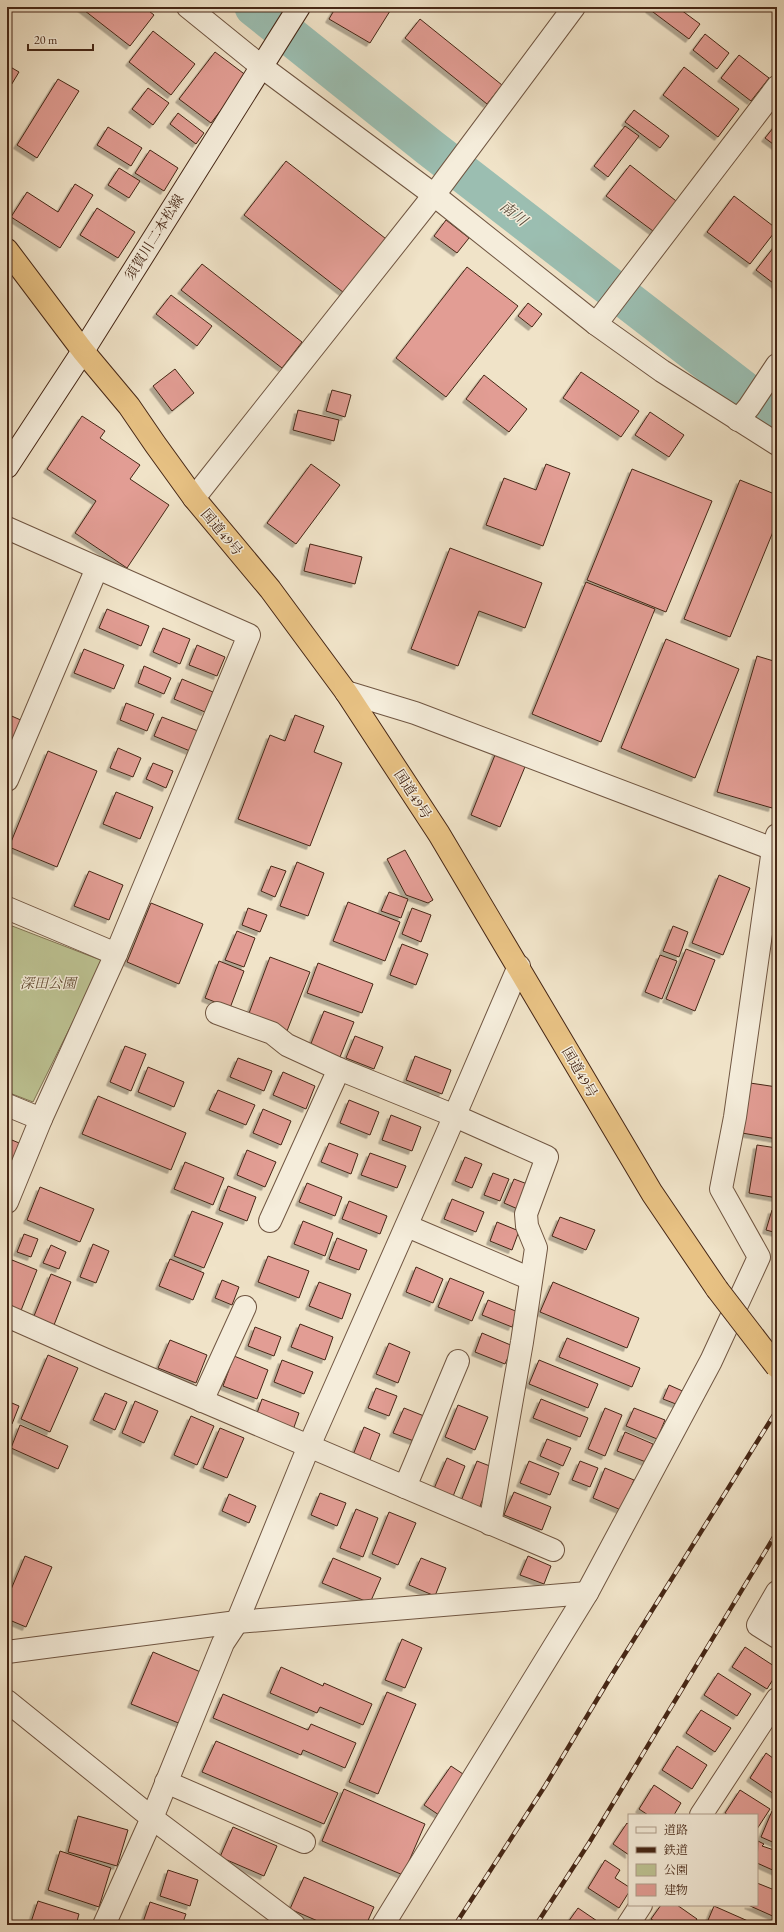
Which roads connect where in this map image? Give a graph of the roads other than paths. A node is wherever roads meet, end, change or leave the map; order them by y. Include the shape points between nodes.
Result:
1 (188, 7) edge
2 (574, 7) edge
3 (298, 9) edge
4 (265, 61) junction
5 (777, 88) edge
6 (437, 191) junction
7 (7, 250) edge
8 (600, 319) junction
9 (83, 351) junction
10 (774, 370) edge
11 (744, 414) junction
12 (777, 444) edge
13 (7, 467) edge
14 (194, 498) junction
15 (7, 528) edge
16 (97, 568) junction
17 (346, 692) junction
18 (7, 780) edge
19 (774, 851) edge
20 (7, 908) edge
21 (116, 954) junction
22 (519, 966) junction
23 (217, 1013) dead end
24 (339, 1069) junction
25 (7, 1105) edge
26 (455, 1116) junction
27 (41, 1119) junction
28 (7, 1202) edge
29 (270, 1221) dead end
30 (406, 1226) junction
31 (531, 1279) junction
32 (245, 1307) dead end
33 (7, 1316) edge
34 (458, 1361) dead end
35 (777, 1367) edge
36 (202, 1401) junction
37 (309, 1446) junction
38 (405, 1487) junction
39 (490, 1524) junction
40 (553, 1550) dead end
41 (777, 1592) edge
42 (587, 1593) junction
43 (237, 1622) junction
44 (777, 1637) edge
45 (7, 1652) edge
46 (777, 1699) edge
47 (7, 1702) edge
48 (166, 1782) junction
49 (702, 1814) edge
50 (152, 1818) junction
51 (304, 1842) dead end
52 (640, 1906) edge
53 (104, 1925) edge
54 (294, 1925) edge
55 (383, 1925) edge
56 (628, 1925) edge

1 - 4 street
2 - 6 street
3 - 4 street, 須賀川二本松線
4 - 6 street
4 - 9 street, 須賀川二本松線
5 - 8 street
6 - 8 street
6 - 14 street
7 - 9 highway, 国道49号
8 - 11 street via 662,371
9 - 13 street, 須賀川二本松線
9 - 14 highway, 国道49号 via 129,406
10 - 11 street
11 - 12 street
14 - 17 highway, 国道49号 via 270,589
15 - 16 street
16 - 18 street
16 - 21 street via 249,635
17 - 19 street via 422,716
17 - 22 highway, 国道49号 via 439,834
19 - 42 street via 735,1117 721,1189 759,1257 712,1361
20 - 21 street
21 - 27 street
22 - 26 street
22 - 35 highway, 国道49号, bridge via 648,1187 717,1290
23 - 24 street via 272,1033 287,1045
24 - 26 street
24 - 29 street
25 - 27 street
26 - 30 street
26 - 31 street via 547,1157 526,1214 536,1248
27 - 28 street
30 - 31 street
30 - 37 street
31 - 39 street
32 - 36 street
33 - 36 street
34 - 38 street
36 - 37 street
37 - 38 street
37 - 43 street
38 - 39 street
39 - 40 street
41 - 44 street via 758,1625
42 - 43 street
42 - 55 street
43 - 45 street
43 - 48 street via 223,1643
46 - 49 street
47 - 50 street
48 - 50 street
48 - 51 street
50 - 53 street
50 - 54 street
52 - 56 street

